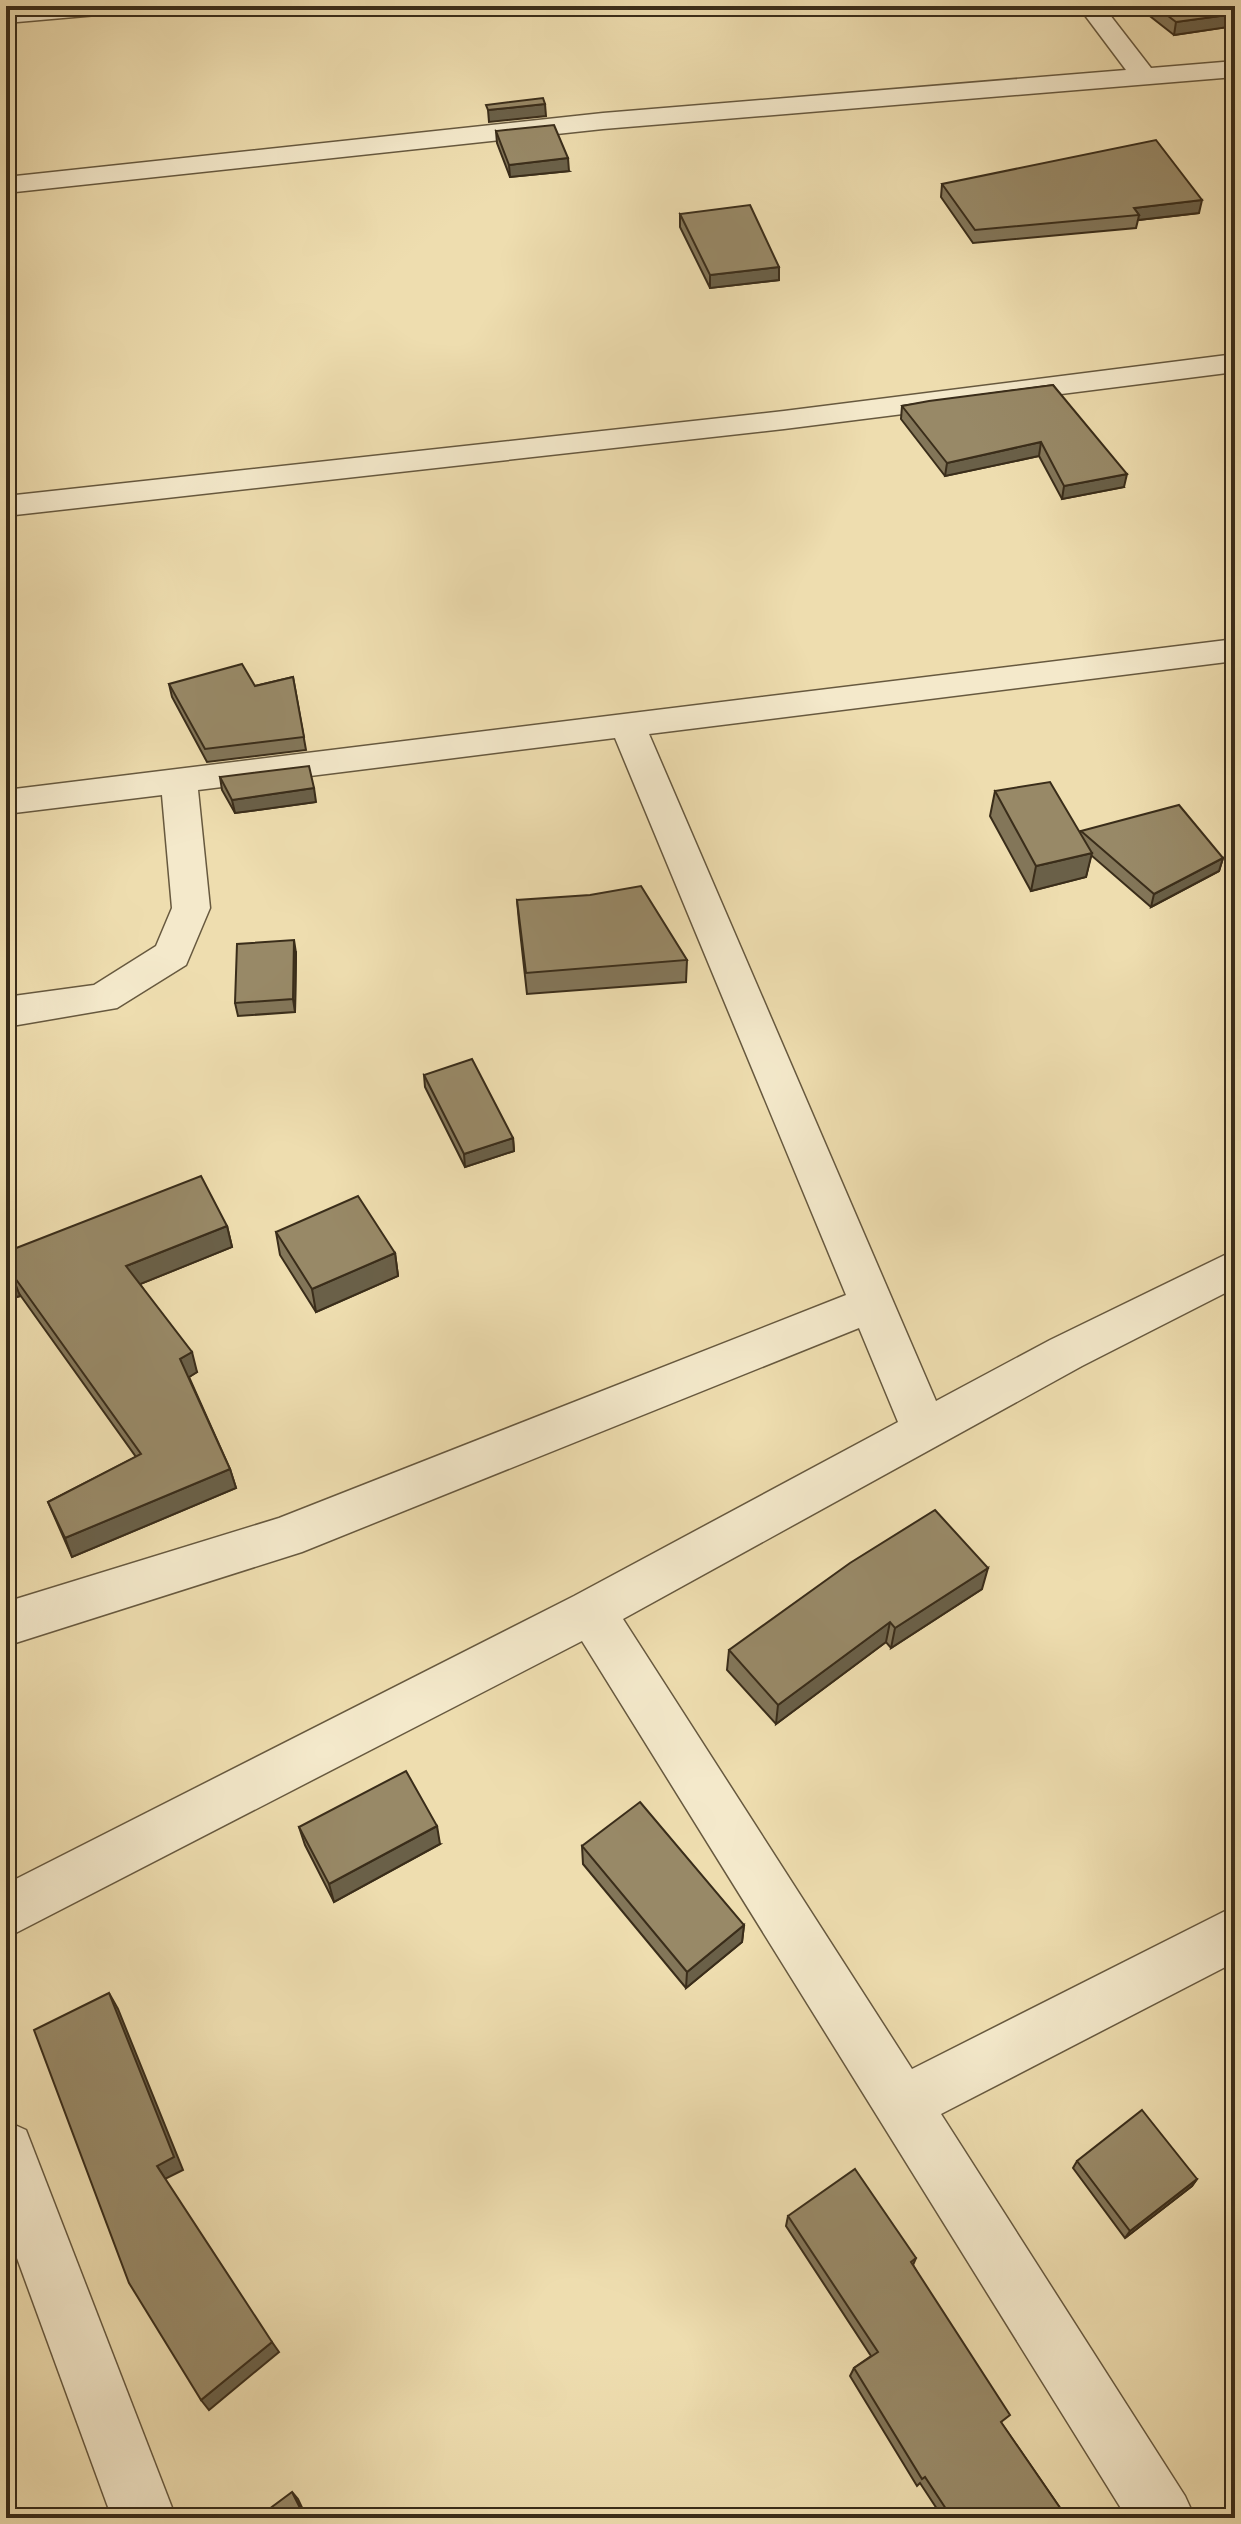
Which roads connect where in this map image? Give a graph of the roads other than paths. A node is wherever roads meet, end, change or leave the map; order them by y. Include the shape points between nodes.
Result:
1 (120, 6) edge
2 (1090, 6) edge
3 (6, 16) edge
4 (1235, 69) edge
5 (1144, 77) junction
6 (6, 185) edge
7 (1235, 363) edge
8 (6, 506) edge
9 (1235, 650) edge
10 (627, 724) junction
11 (179, 782) junction
12 (6, 802) edge
13 (6, 1012) edge
14 (1235, 1268) edge
15 (873, 1303) junction
16 (925, 1430) junction
17 (591, 1612) junction
18 (6, 1624) edge
19 (6, 1912) edge
20 (1235, 1933) edge
21 (902, 2104) junction
22 (6, 2150) edge
23 (144, 2518) edge
24 (1163, 2518) edge

1 - 3 street
2 - 5 street
4 - 5 street
5 - 6 street via 603,121
7 - 8 street via 784,420
9 - 10 street
10 - 11 street
10 - 15 street
11 - 12 street
11 - 13 street via 191,908 172,955 103,998
14 - 16 street
15 - 16 street
15 - 18 street via 285,1537
16 - 17 street
17 - 19 street
17 - 21 street
20 - 21 street
21 - 24 street
22 - 23 street

